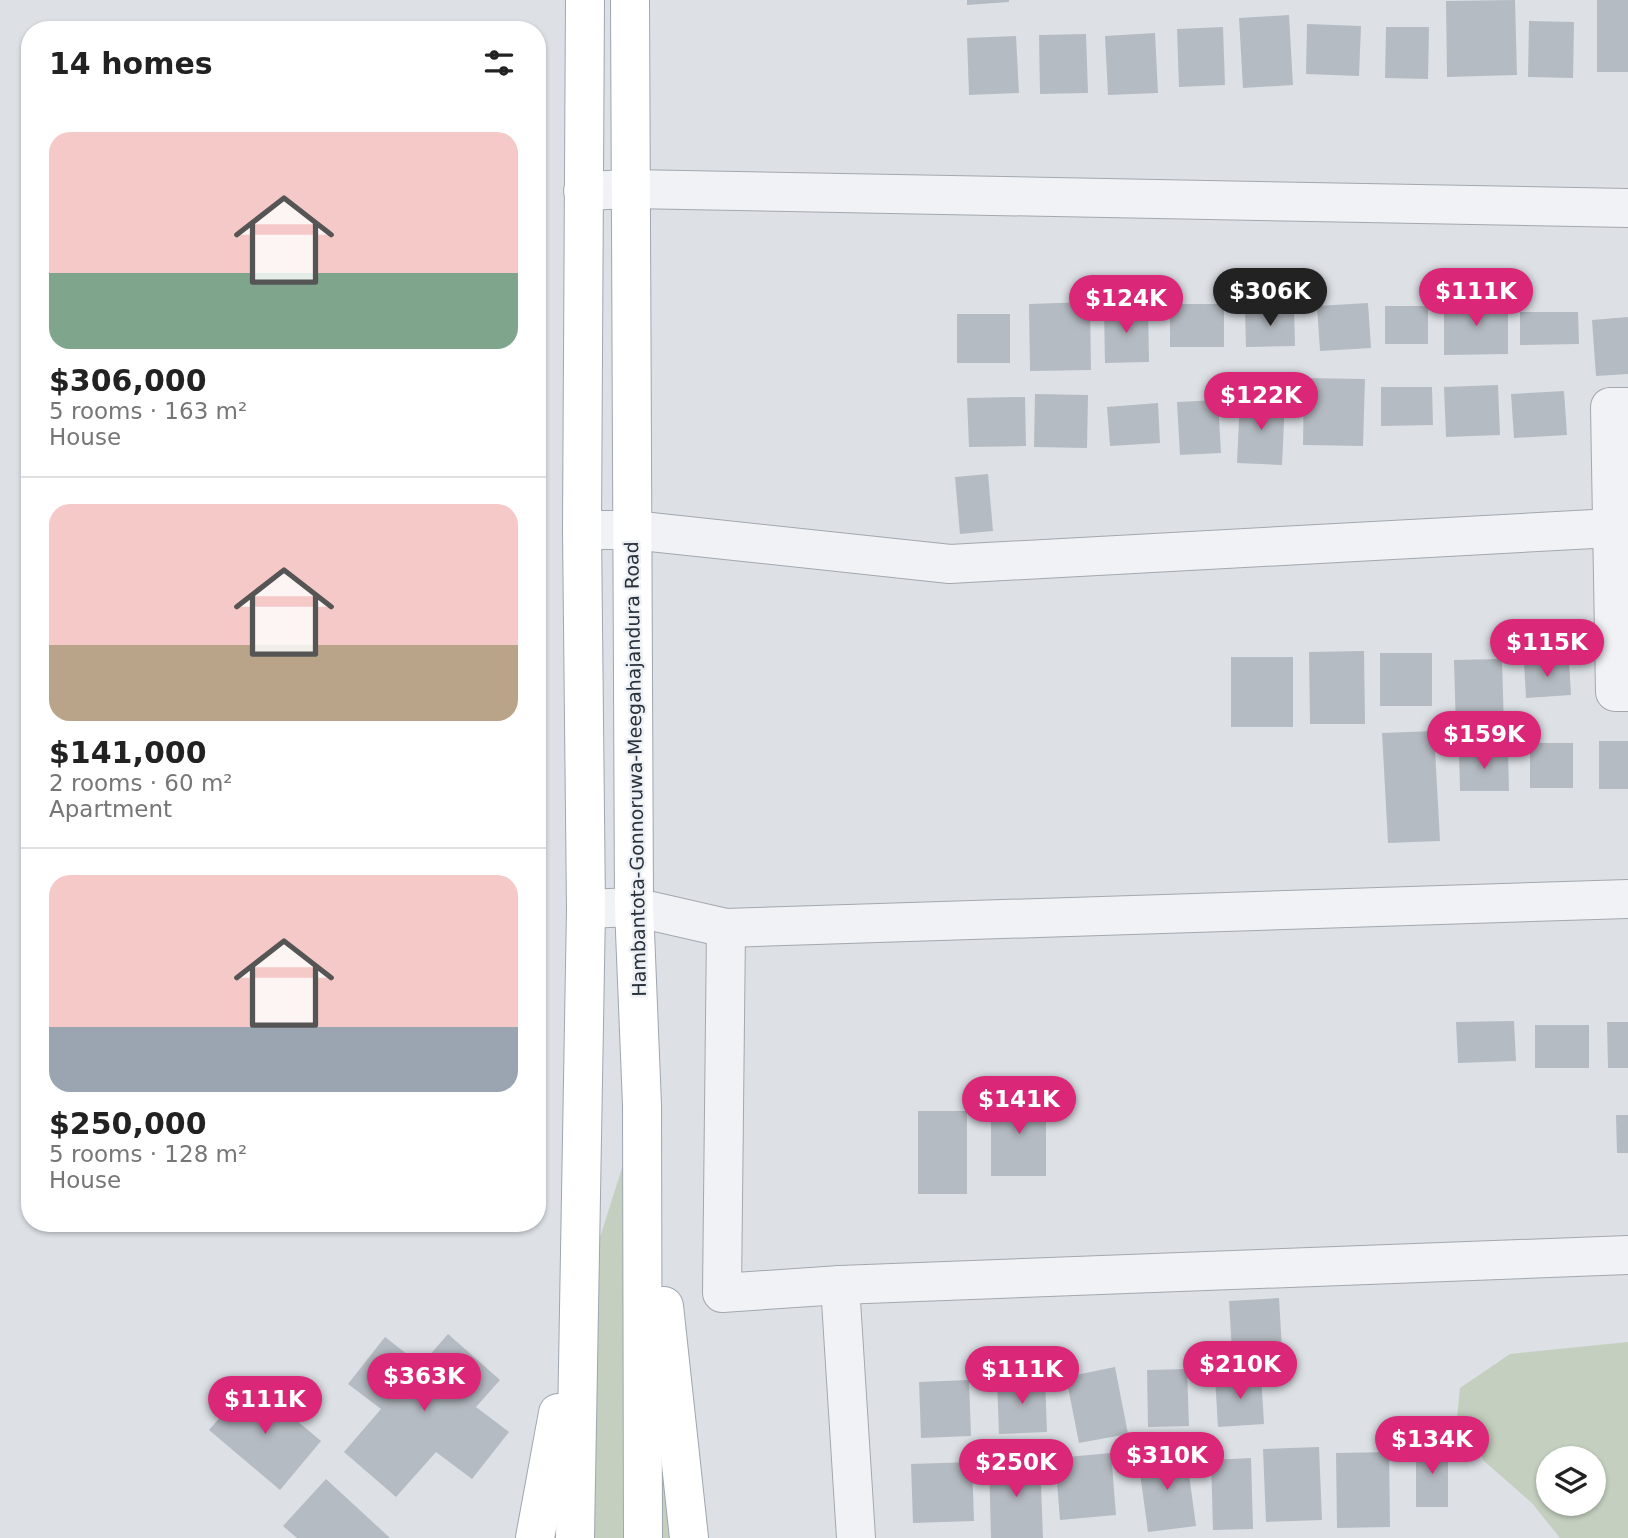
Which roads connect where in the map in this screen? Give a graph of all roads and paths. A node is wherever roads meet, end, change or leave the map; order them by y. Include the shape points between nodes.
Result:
1 (585, 0) edge
2 (631, 0) edge
3 (631, 189) junction
4 (583, 191) junction
5 (1628, 208) edge
6 (1628, 407) edge
7 (1612, 528) junction
8 (582, 530) junction
9 (632, 530) junction
10 (1628, 692) edge
11 (1628, 899) edge
12 (634, 907) junction
13 (586, 909) junction
14 (726, 928) junction
15 (642, 1105) junction
16 (1628, 1255) edge
17 (841, 1285) junction
18 (577, 1310) junction
19 (535, 1538) edge
20 (575, 1538) edge
21 (643, 1538) edge
22 (689, 1538) edge
23 (856, 1538) edge

1 - 4 main road
2 - 3 main road, Hambantota-Gonnoruwa-Meegahajandura Road
3 - 4 street
3 - 5 street
3 - 9 main road, Hambantota-Gonnoruwa-Meegahajandura Road
4 - 8 main road
6 - 7 street via 1610,407
7 - 9 street via 950,564
7 - 10 street via 1615,692
8 - 9 street
8 - 13 main road
9 - 12 main road, Hambantota-Gonnoruwa-Meegahajandura Road
11 - 14 street
12 - 13 street
12 - 14 street
12 - 15 main road, Hambantota-Gonnoruwa-Meegahajandura Road
13 - 18 main road
14 - 17 street via 722,1293
15 - 21 main road, Hambantota-Gonnoruwa-Meegahajandura Road
15 - 22 main road
16 - 17 street
17 - 23 street
18 - 19 main road
18 - 20 main road

